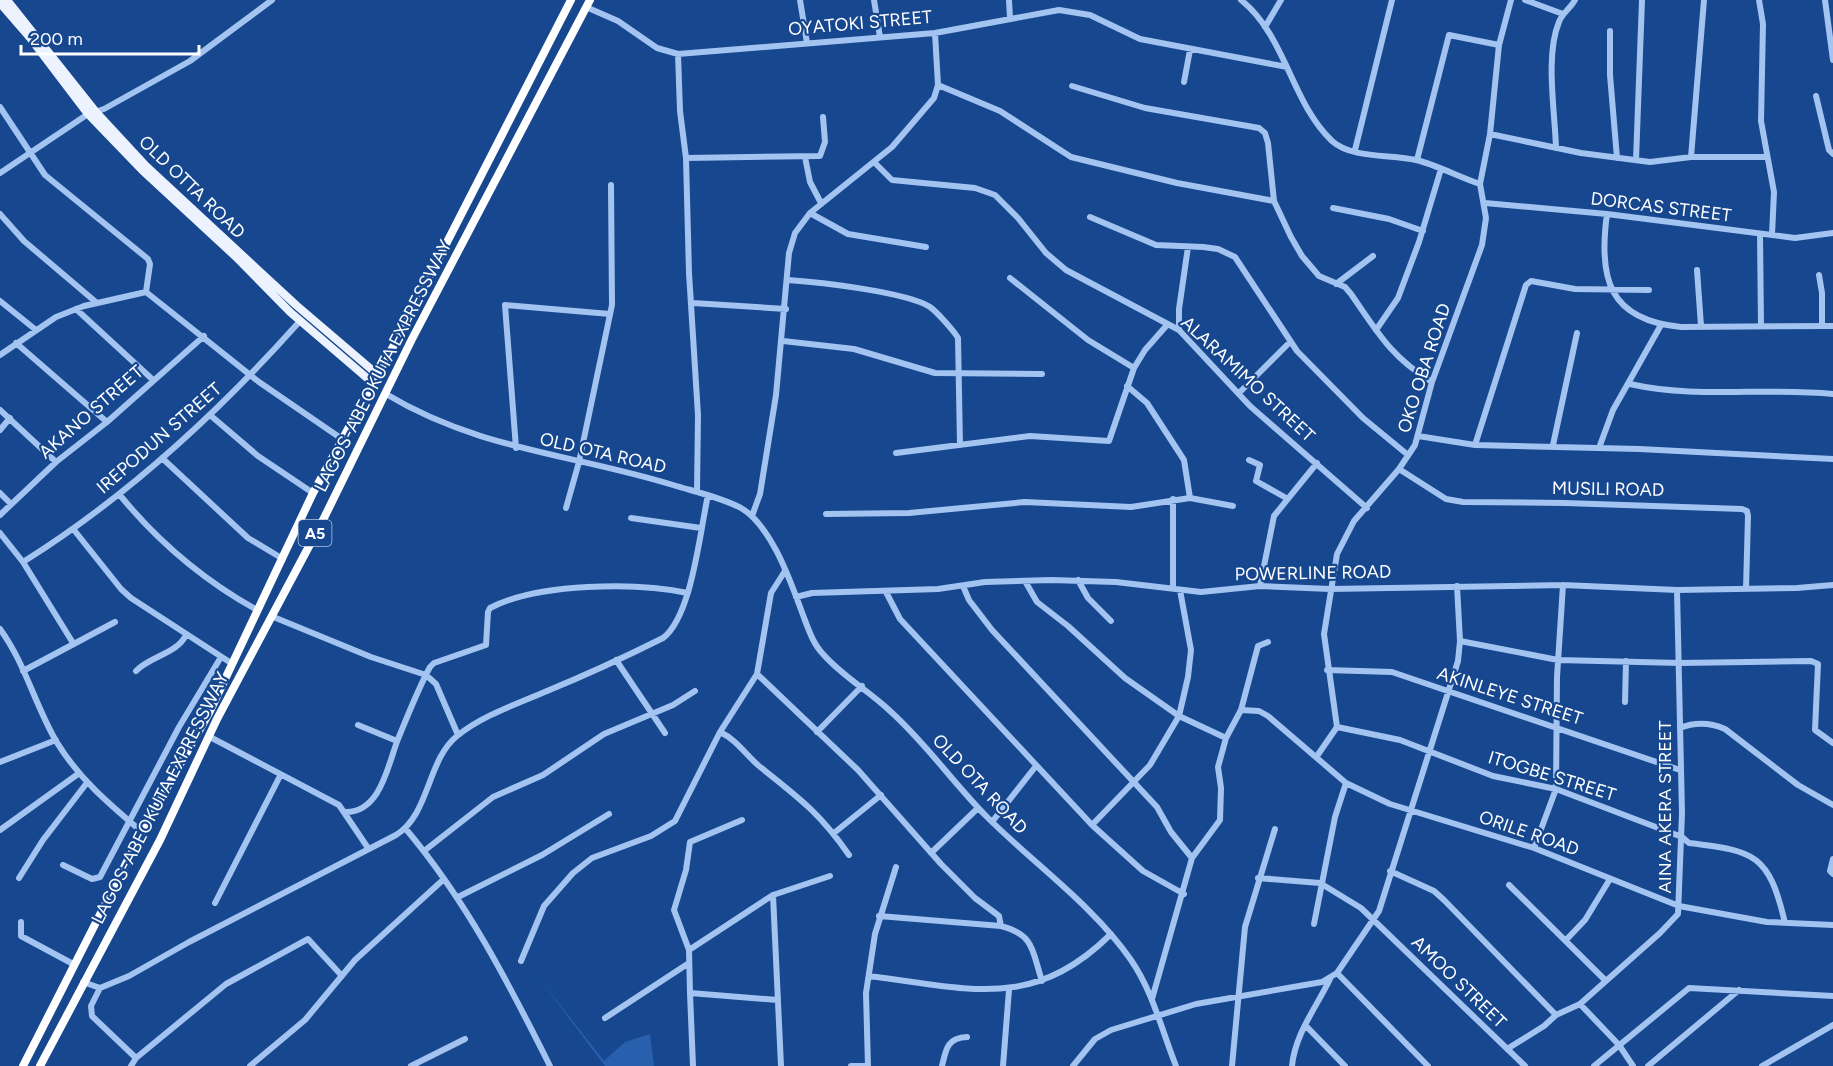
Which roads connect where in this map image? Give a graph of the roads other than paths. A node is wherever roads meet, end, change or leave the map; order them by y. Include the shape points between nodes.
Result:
1 (7, 0) edge
2 (272, 0) edge
3 (571, 0) edge
4 (800, 0) edge
5 (874, 0) edge
6 (1009, 0) edge
7 (1061, 0) edge
8 (1241, 0) edge
9 (1281, 0) edge
10 (1392, 0) edge
11 (1511, 0) edge
12 (1525, 0) edge
13 (1575, 0) edge
14 (1642, 0) edge
15 (1704, 0) edge
16 (1759, 0) edge
17 (1825, 0) edge
18 (0, 3) edge
19 (588, 4) edge
20 (1061, 10) junction
21 (1563, 15) junction
22 (1010, 18) junction
23 (1265, 27) junction
24 (1610, 31) dead end
25 (935, 33) junction
26 (880, 37) junction
27 (807, 43) junction
28 (1499, 45) junction
29 (1190, 50) junction
30 (678, 54) junction
31 (1833, 60) edge
32 (1287, 67) junction
33 (1184, 82) dead end
34 (938, 85) junction
35 (1072, 86) dead end
36 (1816, 96) dead end
37 (0, 107) edge
38 (92, 113) junction
39 (824, 117) dead end
40 (1491, 134) junction
41 (1556, 148) junction
42 (1355, 150) junction
43 (30, 154) junction
44 (1833, 154) edge
45 (1691, 157) junction
46 (1766, 157) junction
47 (686, 158) junction
48 (805, 158) junction
49 (1617, 158) junction
50 (1417, 160) junction
51 (1636, 160) junction
52 (874, 162) junction
53 (1441, 169) junction
54 (0, 173) edge
55 (1480, 184) junction
56 (611, 185) dead end
57 (1274, 201) junction
58 (821, 203) junction
59 (1485, 203) junction
60 (1333, 208) dead end
61 (810, 213) junction
62 (0, 214) edge
63 (1607, 214) junction
64 (1090, 217) dead end
65 (1423, 231) junction
66 (1833, 233) edge
67 (1760, 234) junction
68 (1772, 235) junction
69 (926, 247) dead end
70 (1188, 247) junction
71 (1373, 256) dead end
72 (1697, 270) dead end
73 (1819, 275) dead end
74 (1010, 278) dead end
75 (788, 280) junction
76 (1336, 285) junction
77 (1649, 290) dead end
78 (1611, 291) junction
79 (146, 292) junction
80 (0, 302) edge
81 (97, 303) junction
82 (693, 303) junction
83 (76, 309) junction
84 (786, 309) junction
85 (610, 314) junction
86 (300, 321) junction
87 (1167, 325) junction
88 (1661, 325) junction
89 (1701, 326) junction
90 (1761, 326) junction
91 (1822, 326) junction
92 (1833, 327) edge
93 (36, 330) junction
94 (1179, 330) junction
95 (1376, 330) junction
96 (1577, 333) dead end
97 (204, 336) junction
98 (783, 341) junction
99 (1290, 342) junction
100 (16, 343) junction
101 (0, 355) edge
102 (1134, 368) junction
103 (253, 374) junction
104 (957, 374) junction
105 (1042, 374) dead end
106 (152, 379) junction
107 (376, 380) junction
108 (1432, 382) junction
109 (1630, 384) junction
110 (1127, 386) junction
111 (1239, 393) junction
112 (386, 394) junction
113 (1833, 394) edge
114 (0, 410) edge
115 (210, 415) junction
116 (10, 418) junction
117 (107, 422) junction
118 (0, 430) edge
119 (1418, 436) junction
120 (342, 439) junction
121 (960, 445) junction
122 (1475, 445) junction
123 (1553, 445) junction
124 (516, 448) junction
125 (1599, 448) junction
126 (896, 453) dead end
127 (1408, 455) junction
128 (162, 458) junction
129 (1833, 459) edge
130 (1250, 460) dead end
131 (56, 462) junction
132 (579, 462) junction
133 (1317, 463) junction
134 (1399, 469) junction
135 (697, 492) junction
136 (313, 493) junction
137 (0, 494) edge
138 (119, 494) junction
139 (708, 495) junction
140 (1190, 498) junction
141 (1173, 499) junction
142 (1288, 500) junction
143 (10, 503) junction
144 (1233, 506) dead end
145 (566, 508) dead end
146 (1366, 508) junction
147 (826, 514) dead end
148 (0, 515) edge
149 (752, 516) junction
150 (631, 518) dead end
151 (701, 528) junction
152 (74, 530) junction
153 (0, 533) edge
154 (283, 559) junction
155 (23, 562) junction
156 (784, 569) junction
157 (1078, 580) junction
158 (1025, 581) junction
159 (1457, 585) junction
160 (1563, 585) junction
161 (1833, 585) edge
162 (963, 586) junction
163 (1260, 586) junction
164 (1176, 589) junction
165 (1330, 589) junction
166 (1746, 589) junction
167 (1677, 590) junction
168 (886, 592) junction
169 (688, 593) junction
170 (796, 597) junction
171 (257, 610) junction
172 (271, 616) junction
173 (1112, 621) dead end
174 (115, 622) dead end
175 (0, 629) edge
176 (186, 635) junction
177 (1460, 641) junction
178 (1268, 642) dead end
179 (73, 643) junction
180 (221, 657) junction
181 (616, 660) junction
182 (1558, 660) junction
183 (1626, 660) junction
184 (231, 663) junction
185 (1680, 663) junction
186 (1327, 670) junction
187 (23, 671) junction
188 (136, 671) dead end
189 (756, 674) junction
190 (426, 675) junction
191 (862, 686) junction
192 (695, 691) dead end
193 (1450, 692) junction
194 (1625, 702) dead end
195 (1240, 710) junction
196 (209, 713) junction
197 (650, 714) junction
198 (1179, 716) junction
199 (218, 719) junction
200 (357, 725) dead end
201 (1337, 727) junction
202 (1559, 728) junction
203 (1680, 728) junction
204 (720, 732) junction
205 (817, 732) junction
206 (665, 733) dead end
207 (458, 735) junction
208 (210, 737) junction
209 (1226, 738) junction
210 (56, 740) junction
211 (397, 741) junction
212 (1833, 744) edge
213 (1428, 749) junction
214 (1317, 756) junction
215 (0, 762) edge
216 (1036, 766) junction
217 (1680, 770) junction
218 (78, 774) junction
219 (280, 776) junction
220 (1132, 781) junction
221 (86, 783) junction
222 (1346, 783) junction
223 (1556, 789) junction
224 (881, 795) junction
225 (1833, 805) edge
226 (978, 808) junction
227 (1408, 810) junction
228 (345, 812) junction
229 (609, 814) dead end
230 (742, 820) dead end
231 (130, 822) junction
232 (992, 822) junction
233 (1092, 825) junction
234 (405, 828) junction
235 (1275, 829) dead end
236 (0, 830) edge
237 (142, 832) junction
238 (834, 832) junction
239 (1682, 837) junction
240 (368, 848) junction
241 (1534, 848) junction
242 (424, 851) junction
243 (931, 853) junction
244 (849, 855) dead end
245 (1192, 858) junction
246 (1833, 859) edge
247 (63, 865) dead end
248 (896, 867) dead end
249 (1390, 871) junction
250 (1833, 874) edge
251 (830, 876) dead end
252 (19, 878) dead end
253 (1258, 878) junction
254 (444, 879) junction
255 (1610, 879) junction
256 (1320, 883) junction
257 (1509, 885) dead end
258 (772, 894) junction
259 (1184, 894) junction
260 (458, 897) junction
261 (215, 903) dead end
262 (1679, 906) junction
263 (879, 916) junction
264 (1374, 918) junction
265 (21, 922) dead end
266 (1785, 923) junction
267 (1314, 924) dead end
268 (1833, 925) edge
269 (1002, 926) junction
270 (1111, 934) junction
271 (1566, 940) junction
272 (689, 950) junction
273 (521, 961) dead end
274 (689, 963) junction
275 (75, 965) junction
276 (1337, 973) junction
277 (342, 976) junction
278 (869, 976) junction
279 (1330, 979) junction
280 (1605, 980) junction
281 (1042, 981) junction
282 (83, 982) junction
283 (100, 987) junction
284 (1009, 990) junction
285 (1739, 990) junction
286 (690, 993) junction
287 (1833, 996) edge
288 (1237, 998) junction
289 (1152, 999) junction
290 (778, 1000) junction
291 (1580, 1004) junction
292 (1556, 1015) junction
293 (1156, 1016) junction
294 (605, 1018) dead end
295 (1833, 1025) edge
296 (1306, 1027) junction
297 (967, 1037) dead end
298 (465, 1039) dead end
299 (1619, 1045) junction
300 (1507, 1049) junction
301 (136, 1058) junction
302 (23, 1066) edge
303 (40, 1066) edge
304 (131, 1066) edge
305 (250, 1066) edge
306 (411, 1066) edge
307 (550, 1066) edge
308 (693, 1066) edge
309 (781, 1066) edge
310 (851, 1066) edge
311 (868, 1066) edge
312 (942, 1066) edge
313 (1003, 1066) edge
314 (1073, 1066) edge
315 (1176, 1066) edge
316 (1232, 1066) edge
317 (1292, 1066) edge
318 (1345, 1066) edge
319 (1428, 1066) edge
320 (1524, 1066) edge
321 (1594, 1066) edge
322 (1634, 1066) edge
323 (1648, 1066) edge
324 (1762, 1066) edge

1 - 38 main road, OLD OTTA ROAD
2 - 38 street via 190,61
3 - 107 highway, LAGOS-ABEOKUTA EXPRESSWAY / A5
4 - 27 street
5 - 26 street
6 - 22 street
7 - 20 street
8 - 23 street
9 - 23 street
10 - 42 street
11 - 28 street, OKO OBA ROAD
12 - 21 street
13 - 21 street
14 - 51 street
15 - 45 street
16 - 46 street via 1763,24 1761,121
17 - 31 street
18 - 38 main road, OLD OTTA ROAD
19 - 30 street via 657,48
19 - 112 highway, LAGOS-ABEOKUTA EXPRESSWAY / A5
20 - 22 street, OYATOKI STREET
20 - 29 street, OYATOKI STREET via 1090,15 1140,39
21 - 41 street via 1556,34 1552,70
22 - 25 street, OYATOKI STREET
23 - 32 street
24 - 49 street
25 - 26 street, OYATOKI STREET
25 - 34 street
26 - 27 street, OYATOKI STREET
27 - 30 street, OYATOKI STREET
28 - 40 street, OKO OBA ROAD
28 - 50 street via 1449,35
29 - 32 street, OYATOKI STREET
29 - 33 street
30 - 47 street
32 - 42 street via 1310,115 1333,141
34 - 52 street via 934,98 907,133
34 - 57 street via 1013,118 1071,157
35 - 57 street via 1144,108 1259,128 1268,143
36 - 44 street via 1828,150
37 - 43 street
38 - 43 street
38 - 86 main road via 142,170
38 - 107 main road, OLD OTTA ROAD
39 - 48 street via 825,142 820,156
40 - 41 street
40 - 55 street, OKO OBA ROAD
41 - 49 street
42 - 50 street
43 - 54 street
43 - 79 street via 62,191 148,259
45 - 46 street
45 - 51 street via 1665,162
46 - 68 street via 1774,192
47 - 48 street
47 - 82 street
48 - 58 street via 810,182
49 - 51 street
50 - 53 street
52 - 58 street
52 - 87 street, ALARAMIMO STREET via 892,180 975,188 994,195 1066,270
53 - 55 street
53 - 65 street
55 - 59 street, OKO OBA ROAD
56 - 85 street
57 - 76 street via 1302,256 1319,276
58 - 61 street
59 - 63 street, DORCAS STREET
59 - 108 street, OKO OBA ROAD via 1482,245
60 - 65 street via 1389,219
61 - 69 street via 848,234
61 - 75 street via 792,240
62 - 81 street via 24,241
63 - 67 street, DORCAS STREET
63 - 78 street via 1604,257
64 - 70 street via 1156,246
65 - 95 street via 1398,298
66 - 68 street, DORCAS STREET via 1796,238
67 - 68 street, DORCAS STREET
67 - 90 street
70 - 94 street
70 - 99 street via 1218,249 1241,262
71 - 76 street
72 - 89 street
73 - 91 street
74 - 102 street via 1088,340
75 - 84 street
75 - 104 street via 832,284 925,304 958,338
76 - 95 street via 1352,294
77 - 78 street
78 - 88 street via 1635,315
78 - 122 street via 1538,281 1526,285
79 - 81 street
79 - 97 street
80 - 93 street
81 - 83 street
82 - 84 street
82 - 135 street
83 - 93 street
83 - 106 street
84 - 98 street
85 - 124 street via 505,305
85 - 132 street
86 - 103 street, IREPODUN STREET
86 - 107 main road
87 - 94 street, ALARAMIMO STREET
87 - 102 street
88 - 89 street
88 - 109 street
89 - 90 street
90 - 91 street
91 - 92 street
93 - 100 street
94 - 111 street, ALARAMIMO STREET
95 - 108 street via 1408,368
96 - 123 street
97 - 103 street
97 - 106 street, AKANO STREET
98 - 104 street via 854,349 935,373
98 - 149 street via 760,494
99 - 111 street
99 - 127 street via 1363,418
100 - 101 street
100 - 117 street
102 - 110 street
103 - 115 street, IREPODUN STREET
103 - 120 street
104 - 105 street
104 - 121 street
106 - 117 street, AKANO STREET
107 - 120 highway, LAGOS-ABEOKUTA EXPRESSWAY / A5
108 - 119 street, OKO OBA ROAD
109 - 113 street via 1653,389
109 - 125 street via 1613,410
110 - 121 street via 1109,441 1030,436
110 - 140 street via 1147,403 1184,460
111 - 133 street, ALARAMIMO STREET
112 - 124 street, OLD OTA ROAD via 446,425
112 - 172 highway, LAGOS-ABEOKUTA EXPRESSWAY / A5
114 - 116 street
115 - 128 street, IREPODUN STREET
115 - 136 street via 258,456
116 - 118 street
116 - 131 street
117 - 131 street, AKANO STREET
119 - 122 street
119 - 127 street, OKO OBA ROAD
120 - 136 highway, LAGOS-ABEOKUTA EXPRESSWAY / A5
121 - 126 street
122 - 123 street
123 - 125 street
124 - 132 street, OLD OTA ROAD
125 - 129 street
127 - 134 street, OKO OBA ROAD
128 - 138 street, IREPODUN STREET
128 - 154 street via 248,538
130 - 142 street via 1260,465 1256,481
131 - 143 street, AKANO STREET
132 - 135 street, OLD OTA ROAD via 623,470
132 - 145 street
133 - 142 street
133 - 146 street, ALARAMIMO STREET
134 - 146 street, OKO OBA ROAD
134 - 166 street, MUSILI ROAD via 1446,499 1463,502 1742,509 1748,516
135 - 139 street, OLD OTA ROAD
136 - 154 highway, LAGOS-ABEOKUTA EXPRESSWAY / A5
137 - 143 street
138 - 152 street, IREPODUN STREET
138 - 171 street via 156,537 182,559
139 - 149 street, OLD OTA ROAD
139 - 151 street
140 - 141 street
140 - 144 street
141 - 147 street via 1131,507 1025,502 909,513
141 - 164 street
142 - 163 street via 1269,528
143 - 148 street, AKANO STREET
146 - 165 street, OKO OBA ROAD via 1344,537
149 - 156 street, OLD OTA ROAD
150 - 151 street
151 - 169 street
152 - 155 street, IREPODUN STREET
152 - 176 street via 121,589
153 - 155 street
154 - 171 highway, LAGOS-ABEOKUTA EXPRESSWAY / A5
155 - 179 street
156 - 170 street, OLD OTA ROAD
156 - 189 street via 771,594
157 - 158 street, POWERLINE ROAD
157 - 164 street, POWERLINE ROAD
157 - 173 street via 1088,598
158 - 162 street, POWERLINE ROAD
158 - 198 street via 1031,596 1046,611 1116,671
159 - 160 street, POWERLINE ROAD
159 - 165 street, POWERLINE ROAD
159 - 177 street
160 - 167 street, POWERLINE ROAD
160 - 182 street
161 - 166 street, POWERLINE ROAD
162 - 168 street, POWERLINE ROAD
162 - 220 street via 992,630
163 - 164 street, POWERLINE ROAD via 1202,592
163 - 165 street, POWERLINE ROAD
164 - 198 street via 1191,650
165 - 186 street, OKO OBA ROAD via 1324,634
166 - 167 street, POWERLINE ROAD
167 - 185 street, AINA AKERA STREET
168 - 170 street, POWERLINE ROAD
168 - 216 street via 900,619
169 - 181 street via 667,635
169 - 190 street via 649,586 563,590 495,605 488,612 486,645 434,663
170 - 191 street, OLD OTA ROAD via 822,654
171 - 184 highway, LAGOS-ABEOKUTA EXPRESSWAY / A5
172 - 190 street via 348,649
172 - 199 highway, LAGOS-ABEOKUTA EXPRESSWAY / A5
174 - 179 street
175 - 187 street
176 - 180 street
176 - 188 street via 178,646
177 - 182 street
177 - 193 street
178 - 195 street via 1258,646 1254,655
179 - 187 street
180 - 184 street
180 - 231 street
181 - 197 street
181 - 207 street via 497,712
182 - 183 street
182 - 202 street
183 - 185 street
183 - 194 street
184 - 196 highway, LAGOS-ABEOKUTA EXPRESSWAY / A5
185 - 203 street, AINA AKERA STREET
185 - 212 street via 1807,660 1818,664 1815,730
186 - 193 street, AKINLEYE STREET via 1382,670
186 - 201 street, OKO OBA ROAD
187 - 210 street
189 - 204 street
189 - 205 street
190 - 207 street via 436,684
190 - 211 street
191 - 205 street
191 - 226 street, OLD OTA ROAD via 899,719
192 - 197 street
193 - 202 street, AKINLEYE STREET
193 - 213 street
195 - 209 street
195 - 214 street, ORILE ROAD via 1259,711 1268,716
196 - 199 highway
196 - 237 highway, LAGOS-ABEOKUTA EXPRESSWAY / A5
197 - 206 street
197 - 242 street via 604,734 543,775 494,797
198 - 209 street
198 - 220 street via 1150,765
199 - 208 highway, LAGOS-ABEOKUTA EXPRESSWAY / A5
200 - 211 street
201 - 213 street, ITOGBE STREET
201 - 214 street
202 - 217 street, AKINLEYE STREET
202 - 223 street
203 - 217 street, AINA AKERA STREET
203 - 225 street via 1689,724 1725,729 1798,785
204 - 238 street via 804,800
204 - 273 street via 675,821 651,836 592,858 573,873 544,906
205 - 224 street
207 - 234 street via 444,747
208 - 219 street
208 - 282 highway, LAGOS-ABEOKUTA EXPRESSWAY / A5
209 - 245 street via 1218,767 1220,820
210 - 215 street
210 - 218 street
211 - 228 street via 379,790 360,809
213 - 223 street, ITOGBE STREET via 1493,776
213 - 227 street
214 - 222 street, ORILE ROAD
216 - 232 street
216 - 233 street
217 - 239 street, AINA AKERA STREET
218 - 221 street
218 - 236 street
219 - 228 street via 339,805
219 - 261 street
220 - 233 street
220 - 245 street via 1157,807
221 - 231 street
221 - 252 street
222 - 227 street, ORILE ROAD
222 - 256 street
223 - 239 street, ITOGBE STREET
223 - 241 street
224 - 238 street
224 - 243 street
226 - 232 street, OLD OTA ROAD
226 - 243 street
227 - 241 street, ORILE ROAD
227 - 249 street
228 - 240 street
229 - 260 street via 542,855
230 - 272 street via 690,842 686,870 674,901
231 - 237 street
231 - 247 street via 99,878 92,879
232 - 270 street, OLD OTA ROAD
233 - 259 street via 1143,871
234 - 240 street
234 - 242 street
235 - 253 street
237 - 275 highway, LAGOS-ABEOKUTA EXPRESSWAY / A5
238 - 244 street
239 - 262 street, AINA AKERA STREET
239 - 266 street, ITOGBE STREET via 1689,843 1740,851 1756,860 1772,881
240 - 283 street via 129,976
241 - 255 street, ORILE ROAD
242 - 254 street
243 - 269 street via 999,916
245 - 259 street
246 - 250 street
248 - 263 street
249 - 264 street
249 - 292 street via 1434,891
251 - 258 street
253 - 256 street
253 - 288 street via 1245,927
254 - 260 street
254 - 277 street
255 - 262 street, ORILE ROAD
255 - 271 street via 1585,920
256 - 264 street, AMOO STREET
256 - 267 street
257 - 271 street
258 - 272 street
258 - 290 street
259 - 289 street
260 - 307 street
262 - 266 street, ORILE ROAD
262 - 280 street, AINA AKERA STREET via 1678,914 1660,933
263 - 269 street
263 - 278 street
264 - 276 street
264 - 300 street, AMOO STREET
265 - 275 street via 21,936
266 - 268 street, ORILE ROAD
269 - 281 street via 1020,931 1028,940
270 - 281 street via 1096,949
270 - 289 street, OLD OTA ROAD via 1133,962
271 - 280 street
272 - 274 street
274 - 286 street
274 - 294 street
275 - 302 highway, LAGOS-ABEOKUTA EXPRESSWAY / A5
276 - 279 street
276 - 319 street
277 - 301 street via 308,939 226,984
277 - 305 street via 305,1020
278 - 284 street
278 - 311 street via 865,1002
279 - 288 street
279 - 296 street
280 - 291 street, AINA AKERA STREET
281 - 284 street
282 - 283 street
282 - 303 highway, LAGOS-ABEOKUTA EXPRESSWAY / A5
283 - 301 street via 91,1006 92,1016
284 - 313 street
285 - 287 street
285 - 299 street via 1689,988
285 - 323 street
286 - 290 street
286 - 308 street
288 - 293 street via 1196,1004
288 - 316 street
289 - 293 street, OLD OTA ROAD
290 - 309 street
291 - 292 street, AINA AKERA STREET
291 - 299 street
292 - 300 street, AINA AKERA STREET
293 - 314 street via 1095,1039
293 - 315 street, OLD OTA ROAD
295 - 324 street
296 - 317 street via 1296,1039
296 - 318 street
297 - 312 street via 950,1041
298 - 306 street
299 - 321 street
299 - 322 street
300 - 320 street, AMOO STREET
301 - 304 street
310 - 311 street

